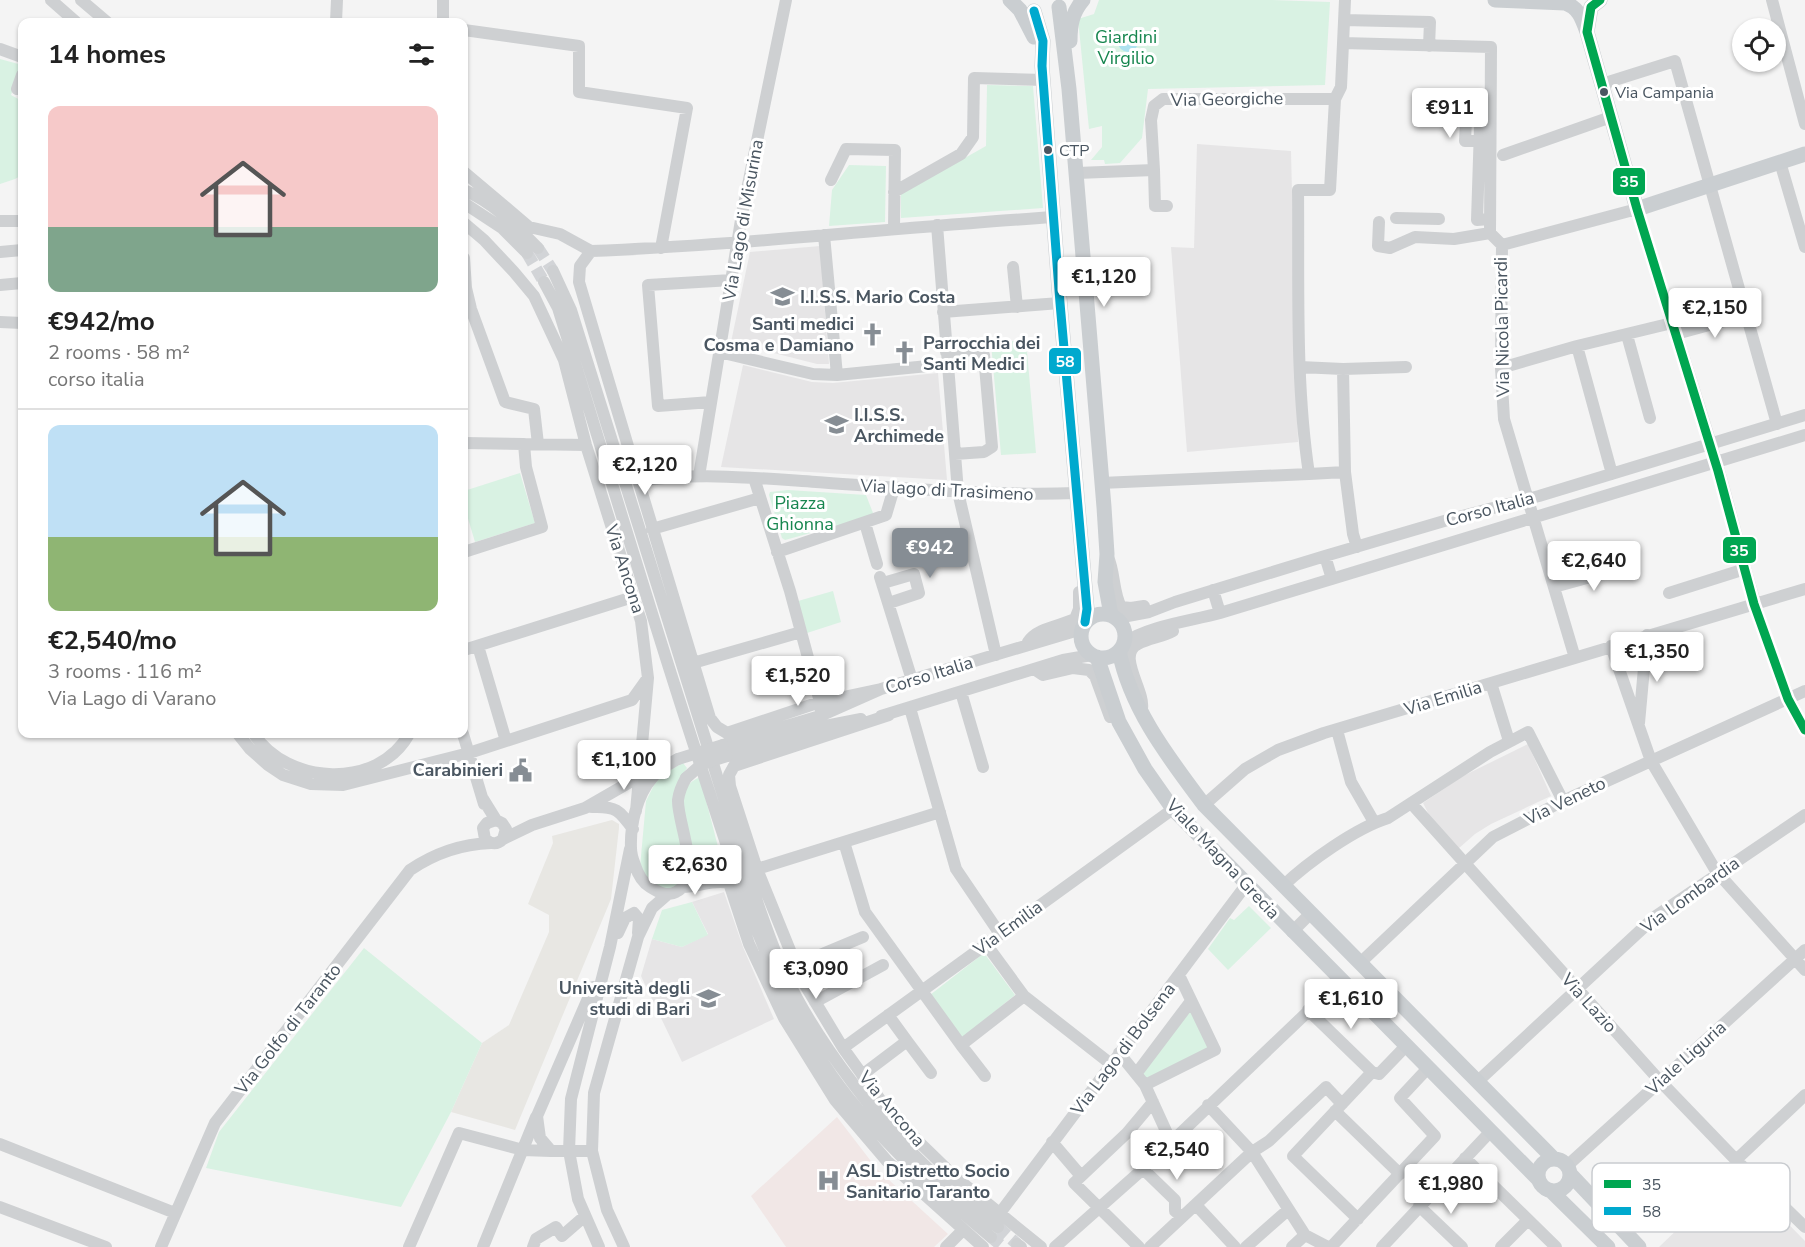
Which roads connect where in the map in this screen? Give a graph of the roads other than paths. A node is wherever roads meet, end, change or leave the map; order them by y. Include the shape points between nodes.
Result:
1 (51, 0) edge
2 (81, 0) edge
3 (337, 0) edge
4 (443, 0) edge
5 (786, 0) edge
6 (1010, 0) edge
7 (1083, 0) edge
8 (1345, 0) edge
9 (1495, 0) edge
10 (1600, 0) edge
11 (1772, 0) edge
12 (1062, 2) edge
13 (1029, 4) edge
14 (71, 18) edge
15 (102, 18) edge
16 (336, 18) edge
17 (443, 18) edge
18 (1344, 20) junction
19 (468, 31) edge
20 (1587, 32) junction
21 (1343, 43) junction
22 (1429, 46) junction
23 (0, 49) edge
24 (18, 56) edge
25 (1043, 73) junction
26 (1602, 84) junction
27 (1070, 89) junction
28 (1335, 99) junction
29 (1467, 100) dead end
30 (1611, 117) junction
31 (1805, 124) edge
32 (1480, 128) dead end
33 (1479, 141) junction
34 (1805, 154) edge
35 (1503, 155) dead end
36 (1780, 162) junction
37 (1154, 170) junction
38 (1077, 173) junction
39 (468, 175) edge
40 (831, 180) dead end
41 (1710, 185) junction
42 (468, 192) edge
43 (894, 192) junction
44 (468, 206) edge
45 (1167, 206) dead end
46 (1637, 209) junction
47 (1054, 217) junction
48 (1396, 218) dead end
49 (1421, 219) junction
50 (1439, 219) dead end
51 (1490, 219) junction
52 (18, 220) edge
53 (0, 221) edge
54 (1379, 222) dead end
55 (937, 225) junction
56 (468, 226) edge
57 (894, 228) junction
58 (1490, 233) junction
59 (824, 235) junction
60 (1421, 237) junction
61 (576, 242) junction
62 (739, 242) junction
63 (1502, 244) junction
64 (1805, 247) edge
65 (661, 248) junction
66 (18, 250) edge
67 (591, 251) junction
68 (0, 252) edge
69 (580, 266) junction
70 (1013, 267) dead end
71 (553, 272) tunnel mouth
72 (732, 280) junction
73 (544, 282) tunnel mouth
74 (18, 283) edge
75 (0, 285) edge
76 (1060, 303) junction
77 (1017, 306) junction
78 (468, 311) edge
79 (943, 312) junction
80 (1746, 315) junction
81 (0, 322) edge
82 (18, 323) edge
83 (1674, 328) junction
84 (1627, 335) junction
85 (1577, 346) junction
86 (719, 351) junction
87 (947, 358) junction
88 (1300, 367) junction
89 (1406, 367) dead end
90 (1501, 368) junction
91 (1343, 369) junction
92 (837, 375) junction
93 (711, 402) junction
94 (1805, 415) edge
95 (1650, 418) dead end
96 (1777, 424) junction
97 (1805, 435) edge
98 (468, 443) edge
99 (524, 444) junction
100 (538, 444) junction
101 (1710, 444) junction
102 (586, 445) junction
103 (955, 454) junction
104 (1715, 461) junction
105 (1345, 472) junction
106 (616, 474) junction
107 (1309, 474) junction
108 (1612, 474) junction
109 (699, 476) junction
110 (637, 477) junction
111 (754, 478) junction
112 (597, 481) junction
113 (1101, 483) junction
114 (894, 488) junction
115 (958, 492) junction
116 (1076, 493) junction
117 (760, 498) junction
118 (1528, 499) junction
119 (1533, 519) junction
120 (865, 523) junction
121 (653, 532) junction
122 (1357, 548) junction
123 (468, 551) edge
124 (777, 552) junction
125 (647, 554) junction
126 (1325, 556) junction
127 (1745, 569) junction
128 (1633, 574) dead end
129 (880, 575) junction
130 (1332, 579) junction
131 (1554, 587) junction
132 (1805, 589) edge
133 (1213, 590) junction
134 (1669, 592) dead end
135 (633, 597) junction
136 (889, 603) junction
137 (1754, 604) junction
138 (1116, 613) junction
139 (1220, 613) junction
140 (1081, 623) junction
141 (801, 632) junction
142 (1647, 635) junction
143 (478, 646) junction
144 (1611, 646) junction
145 (468, 650) edge
146 (1124, 650) junction
147 (996, 655) junction
148 (1094, 656) junction
149 (1575, 658) junction
150 (693, 663) junction
151 (1034, 669) junction
152 (648, 678) junction
153 (912, 680) junction
154 (1491, 683) junction
155 (881, 689) junction
156 (1805, 691) edge
157 (961, 692) junction
158 (1788, 699) junction
159 (820, 702) junction
160 (910, 708) junction
161 (889, 715) junction
162 (820, 716) junction
163 (1119, 722) junction
164 (1638, 728) junction
165 (1337, 730) junction
166 (1805, 730) edge
167 (696, 735) junction
168 (241, 738) edge
169 (257, 738) edge
170 (407, 738) edge
171 (465, 738) edge
172 (506, 741) junction
173 (1509, 741) junction
174 (643, 744) junction
175 (725, 751) junction
176 (470, 753) junction
177 (392, 755) junction
178 (678, 759) junction
179 (1651, 761) junction
180 (983, 767) dead end
181 (400, 770) junction
182 (641, 776) junction
183 (618, 789) junction
184 (1563, 801) junction
185 (1411, 803) junction
186 (1204, 805) junction
187 (585, 808) junction
188 (1173, 809) junction
189 (636, 811) junction
190 (940, 812) junction
191 (1805, 815) edge
192 (1374, 822) junction
193 (492, 825) junction
194 (532, 825) junction
195 (633, 829) junction
196 (497, 841) junction
197 (844, 842) junction
198 (459, 847) junction
199 (630, 849) junction
200 (1464, 862) junction
201 (757, 869) junction
202 (1718, 874) junction
203 (1246, 885) junction
204 (1283, 886) junction
205 (682, 887) junction
206 (668, 894) junction
207 (1311, 913) junction
208 (1293, 932) junction
209 (1000, 934) junction
210 (638, 937) junction
211 (863, 937) dead end
212 (986, 944) junction
213 (610, 947) junction
214 (1800, 955) edge
215 (1360, 963) junction
216 (796, 965) junction
217 (883, 965) dead end
218 (1805, 970) edge
219 (1179, 975) junction
220 (1341, 980) junction
221 (1576, 989) junction
222 (922, 990) junction
223 (1024, 996) junction
224 (1191, 1000) junction
225 (815, 1002) junction
226 (795, 1005) junction
227 (1308, 1010) junction
228 (888, 1014) junction
229 (824, 1016) junction
230 (588, 1027) junction
231 (791, 1030) junction
232 (610, 1033) junction
233 (907, 1041) junction
234 (961, 1045) junction
235 (1406, 1046) junction
236 (843, 1048) junction
237 (1119, 1053) junction
238 (1111, 1064) junction
239 (1428, 1068) junction
240 (1372, 1072) junction
241 (931, 1073) dead end
242 (1136, 1074) junction
243 (985, 1076) dead end
244 (865, 1078) junction
245 (1660, 1081) junction
246 (1477, 1082) junction
247 (1145, 1085) junction
248 (1805, 1095) edge
249 (866, 1099) junction
250 (1153, 1102) junction
251 (1208, 1105) junction
252 (1339, 1108) junction
253 (537, 1116) junction
254 (1491, 1131) junction
255 (1052, 1142) junction
256 (1171, 1142) junction
257 (0, 1144) edge
258 (523, 1150) junction
259 (552, 1150) junction
260 (569, 1151) junction
261 (592, 1151) junction
262 (1252, 1152) junction
263 (1465, 1158) junction
264 (1736, 1160) junction
265 (1739, 1163) edge
266 (1564, 1166) junction
267 (1143, 1169) junction
268 (1400, 1174) junction
269 (1081, 1176) junction
270 (1539, 1180) junction
271 (1551, 1191) junction
272 (1592, 1196) edge
273 (1196, 1205) junction
274 (1419, 1206) junction
275 (0, 1207) edge
276 (1100, 1208) junction
277 (1288, 1210) junction
278 (1790, 1210) edge
279 (175, 1213) junction
280 (1000, 1213) junction
281 (585, 1216) junction
282 (1182, 1218) junction
283 (1358, 1219) junction
284 (1528, 1220) junction
285 (1803, 1222) edge
286 (963, 1230) junction
287 (1592, 1231) edge
288 (1593, 1232) edge
289 (1625, 1232) edge
290 (1305, 1235) junction
291 (106, 1247) edge
292 (161, 1247) edge
293 (409, 1247) edge
294 (483, 1247) edge
295 (532, 1247) edge
296 (599, 1247) edge
297 (624, 1247) edge
298 (946, 1247) edge
299 (983, 1247) tunnel mouth
300 (1041, 1247) edge
301 (1055, 1247) edge
302 (1139, 1247) edge
303 (1150, 1247) edge
304 (1235, 1247) edge
305 (1246, 1247) edge
306 (1292, 1247) edge
307 (1330, 1247) edge
308 (1382, 1247) edge
309 (1462, 1247) edge
310 (1501, 1247) edge
311 (1556, 1247) edge
312 (1608, 1247) edge
313 (1639, 1247) edge

1 - 14 street
2 - 15 street
3 - 16 street
4 - 17 street
5 - 62 street, Via Lago di Misurina
6 - 25 main road via 1031,27
7 - 27 main road via 1070,26
8 - 18 street
9 - 20 main road via 1565,3 1580,13
10 - 20 main road via 1591,7
11 - 31 street
12 - 13 main road via 1056,11 1045,15
12 - 27 main road
13 - 25 main road via 1043,41
18 - 21 street
18 - 22 street via 1430,22
19 - 65 street via 579,46 579,92 687,108
20 - 26 main road
21 - 22 street
21 - 28 street via 1341,87
22 - 51 street, Via Nicola Picardi via 1491,47
23 - 24 street
25 - 43 street via 974,78 973,137 961,154
25 - 47 main road
26 - 30 main road
26 - 41 street via 1675,61
27 - 38 main road
28 - 37 street, Via Georgiche via 1164,99 1154,106 1151,120
28 - 88 street via 1330,190 1298,190
29 - 33 street via 1465,141
30 - 35 street
30 - 46 main road
32 - 33 street
33 - 51 street via 1477,220
34 - 36 main road
36 - 41 main road
36 - 64 street
37 - 38 street
37 - 45 street, Via Georgiche via 1155,207
38 - 113 main road
39 - 61 street via 529,227
40 - 43 street via 846,149 896,150
41 - 46 main road
41 - 80 street
42 - 44 street via 507,217 533,251
43 - 57 street
46 - 63 street
46 - 83 street
47 - 55 street
47 - 76 main road
48 - 49 street
49 - 50 street
49 - 60 street
51 - 58 street, Via Nicola Picardi
52 - 53 street
54 - 60 street via 1377,246 1390,248
55 - 57 street
55 - 79 street
56 - 102 street, Via Ancona via 534,296 564,360
57 - 59 street
58 - 60 street via 1454,239
58 - 63 street, Via Nicola Picardi
59 - 62 street
59 - 92 street
61 - 67 street
61 - 69 street, Via Ancona
62 - 65 street
62 - 72 street, Via Lago di Misurina
63 - 90 street, Via Nicola Picardi
65 - 67 street
66 - 68 street
67 - 69 street
69 - 110 street, Via Ancona via 579,282
70 - 77 street
71 - 106 street, Via Ancona via 571,310
72 - 86 street, Via Lago di Misurina
72 - 93 street, Via Lago di Misurina via 648,285 658,406
73 - 106 street, Via Ancona via 558,308
74 - 75 street
76 - 77 street
76 - 116 main road
77 - 79 street
78 - 100 street via 505,402 534,409
79 - 87 street
80 - 83 street
80 - 96 street
81 - 82 street
83 - 84 street
83 - 101 street
84 - 85 street
84 - 95 street
85 - 90 street
85 - 108 street
86 - 92 street via 813,374
86 - 93 street, Via Lago di Misurina
87 - 92 street
87 - 103 street
87 - 103 street via 978,350 984,355 992,447 984,452
88 - 91 street
88 - 107 street
89 - 91 street
90 - 118 street, Via Nicola Picardi via 1504,419
91 - 105 street
93 - 109 street, Via Lago di Misurina
94 - 96 street, Corso Italia
96 - 101 street, Corso Italia
97 - 104 street, Corso Italia
98 - 99 street
99 - 100 street
99 - 123 street via 542,527
100 - 102 street
101 - 104 street
101 - 108 street, Corso Italia
102 - 112 street, Via Ancona
103 - 115 street
104 - 119 street, Corso Italia
104 - 127 street
105 - 107 street
105 - 122 street
106 - 110 street
106 - 112 street
106 - 125 street, Via Ancona
106 - 167 street, Via Ancona
107 - 113 street
108 - 118 street, Corso Italia
109 - 110 street, Via lago di Trasimeno
109 - 111 street, Via lago di Trasimeno
110 - 121 street, Via Ancona
111 - 114 street, Via lago di Trasimeno
111 - 117 street
112 - 135 street, Via Ancona
113 - 138 main road via 1106,582
114 - 115 street, Via lago di Trasimeno
114 - 120 street via 886,515
115 - 116 street, Via lago di Trasimeno
115 - 147 street
116 - 140 main road via 1087,609
117 - 121 street
117 - 124 street
118 - 119 street, Via Nicola Picardi
118 - 122 street, Corso Italia
119 - 130 street, Corso Italia
119 - 131 street, Via Nicola Picardi
120 - 124 street
120 - 129 street, Corso Italia
121 - 125 street
121 - 150 street, Via Ancona
122 - 126 street, Corso Italia
124 - 141 street
125 - 167 street, Via Ancona
126 - 130 street
126 - 133 street, Corso Italia
127 - 134 street
127 - 137 street
128 - 131 street via 1616,570
129 - 136 street, Corso Italia
129 - 136 street via 914,574 919,593
130 - 139 street, Corso Italia
131 - 149 street, Via Nicola Picardi
132 - 137 street, Via Emilia
133 - 138 street, Corso Italia via 1153,610
133 - 139 street
135 - 143 street
135 - 152 street, Via Ancona via 641,621
136 - 153 street, Corso Italia
137 - 142 street, Via Emilia
137 - 158 street
138 - 140 main road via 1092,616
138 - 146 main road via 1124,629
139 - 146 street, Corso Italia via 1140,634
140 - 147 street, Corso Italia
140 - 148 main road via 1082,644
141 - 150 street
141 - 159 street
142 - 144 street, Via Emilia
142 - 164 street
143 - 145 street
143 - 172 street
144 - 149 street, Via Emilia
144 - 164 street
146 - 148 main road via 1105,658
146 - 186 main road, Viale Magna Grecia via 1122,670 1142,713 1165,754
147 - 153 street, Corso Italia
148 - 151 street, Corso Italia
148 - 163 main road, Viale Magna Grecia
149 - 154 street, Via Emilia
150 - 159 street, Via Ancona via 710,718 727,733
151 - 157 street, Corso Italia
151 - 163 street, Viale Magna Grecia via 1042,675 1073,668 1089,670 1095,676 1110,717
152 - 172 street via 632,700
152 - 174 street, Via Ancona
153 - 155 street, Corso Italia
154 - 165 street, Via Emilia
154 - 173 street, Via Emilia
155 - 159 street, Via Ancona
155 - 162 street, Corso Italia
156 - 158 street, Via Veneto
157 - 160 street, Corso Italia
157 - 180 street, Corso Italia
158 - 166 street
158 - 179 street, Via Veneto
159 - 162 street
160 - 161 street, Corso Italia
160 - 190 street
161 - 175 street, Corso Italia via 838,722
161 - 201 street, Via Ancona via 734,766 729,775 730,786
162 - 175 street, Corso Italia
163 - 188 main road, Viale Magna Grecia via 1144,769
164 - 179 street
165 - 186 street, Via Emilia via 1278,750 1245,769
165 - 192 street via 1351,782
167 - 226 street
168 - 181 street via 268,765 310,784 343,785
169 - 177 street via 275,756 316,773 356,772
170 - 177 street
171 - 176 street
172 - 176 street
173 - 184 street via 1528,732
173 - 185 street
174 - 182 street, Via Ancona
174 - 183 street via 634,768
175 - 178 street, Corso Italia, bridge
175 - 205 street, Corso Italia, bridge via 702,764 681,788 678,799 689,870
176 - 181 street
176 - 193 street
177 - 181 street
178 - 182 street
178 - 189 street, Corso Italia via 653,776
179 - 184 street, Via Veneto
179 - 202 street
182 - 183 street
182 - 189 street, Via Ancona
183 - 187 street
184 - 200 street, Via Veneto via 1493,837
185 - 192 street
185 - 200 street, Via Lazio
186 - 204 main road, Viale Magna Grecia
187 - 194 street
187 - 195 street via 607,806 617,810
188 - 203 main road, Viale Magna Grecia
188 - 209 street, Via Emilia
189 - 195 street, Corso Italia
190 - 197 street
190 - 209 street via 956,869
191 - 202 street, Via Lombardia
192 - 204 street via 1304,867
193 - 194 street
193 - 196 street via 485,839
193 - 196 street via 506,829
193 - 198 street, Via Golfo di Taranto
194 - 196 street, Via Golfo di Taranto
195 - 199 street, Corso Italia
196 - 198 street, Via Golfo di Taranto
197 - 201 street
197 - 222 street via 865,912
198 - 279 street, Via Golfo di Taranto via 432,856 410,870 375,915 215,1122
199 - 206 street, Corso Italia via 642,882
199 - 213 street
200 - 215 street, Via Veneto
200 - 221 street, Via Lazio
201 - 216 street, Via Ancona
202 - 214 street
202 - 221 street, Via Lombardia via 1656,916
203 - 208 main road, Viale Magna Grecia
203 - 219 street, Via Lago di Bolsena
204 - 207 main road, Viale Magna Grecia
205 - 206 street
205 - 231 street, Via Ancona via 720,880 729,883 749,944
206 - 210 street via 652,908
207 - 208 street, Viale Magna Grecia
207 - 215 main road, Viale Magna Grecia
208 - 220 main road, Viale Magna Grecia
209 - 212 street, Via Emilia
210 - 213 street via 639,919 629,914
210 - 232 street
211 - 216 street
212 - 222 street, Via Emilia
212 - 223 street
213 - 230 street
213 - 253 street
214 - 218 street
214 - 245 street, Viale Liguria
215 - 246 main road, Viale Magna Grecia
216 - 225 street, Via Ancona
217 - 225 street
219 - 224 street
219 - 237 street, Via Lago di Bolsena
220 - 227 street
220 - 235 main road, Viale Magna Grecia
221 - 245 street, Via Lazio
221 - 246 street, Via Lombardia
222 - 228 street, Via Emilia
222 - 234 street
223 - 234 street
223 - 238 street
224 - 242 street
224 - 247 street via 1215,1050
225 - 229 street, Via Ancona
226 - 229 street
226 - 231 street
226 - 249 street
226 - 249 street via 825,1065 874,1127 930,1185 995,1232 938,1178
227 - 240 street
227 - 251 street
228 - 233 street
228 - 236 street, Via Emilia
229 - 236 street, Via Ancona
230 - 232 street
230 - 260 street via 571,1099
231 - 286 street, Via Ancona via 835,1100 887,1161
232 - 261 street via 594,1093
233 - 241 street
233 - 244 street
234 - 243 street
235 - 239 main road, Viale Magna Grecia
235 - 240 street via 1379,1074
236 - 244 street, Via Ancona
237 - 238 street, Via Lago di Bolsena
237 - 242 street
238 - 255 street, Via Lago di Bolsena
239 - 254 main road, Viale Magna Grecia
239 - 268 street via 1400,1098 1435,1136
240 - 252 street
242 - 247 street
244 - 249 street
244 - 280 street, Via Ancona via 920,1143
245 - 264 street, Via Lazio
245 - 266 street, Viale Liguria
246 - 266 main road, Viale Magna Grecia
247 - 250 street
248 - 264 street
250 - 256 street
250 - 269 street
251 - 256 street
251 - 262 street
252 - 262 street via 1326,1088
252 - 268 street
252 - 283 street via 1293,1156
253 - 258 street
253 - 259 street via 540,1138
254 - 263 street
254 - 270 main road, Viale Magna Grecia
255 - 269 street
255 - 280 street, Via Lago di Bolsena
256 - 267 street
257 - 279 street
258 - 259 street
258 - 293 street via 459,1133
258 - 294 street
259 - 260 street
260 - 261 street
260 - 281 street
261 - 297 street via 607,1210
262 - 273 street
262 - 277 street
263 - 274 street
263 - 284 street
264 - 265 street, Via Lazio
266 - 270 main road via 1547,1160 1538,1172
266 - 271 main road via 1569,1182 1565,1188
266 - 272 main road, Viale Magna Grecia
267 - 276 street
267 - 282 street via 1175,1200 1175,1211
268 - 283 street
269 - 276 street via 1074,1183
270 - 271 main road, Viale Magna Grecia
271 - 287 main road, Viale Magna Grecia
273 - 282 street
273 - 304 street
274 - 308 street
274 - 309 street
275 - 291 street
276 - 301 street
276 - 302 street
277 - 290 street
277 - 305 street
278 - 285 street, Via Lazio
279 - 292 street, Via Golfo di Taranto
280 - 300 street, Via Ancona
281 - 295 street via 562,1236 556,1227 536,1239
281 - 296 street
282 - 303 street
283 - 307 street
284 - 310 street
284 - 311 street
286 - 298 street
286 - 299 street, Via Ancona
288 - 312 main road, Viale Magna Grecia
289 - 313 main road, Viale Magna Grecia
290 - 306 street
290 - 307 street

